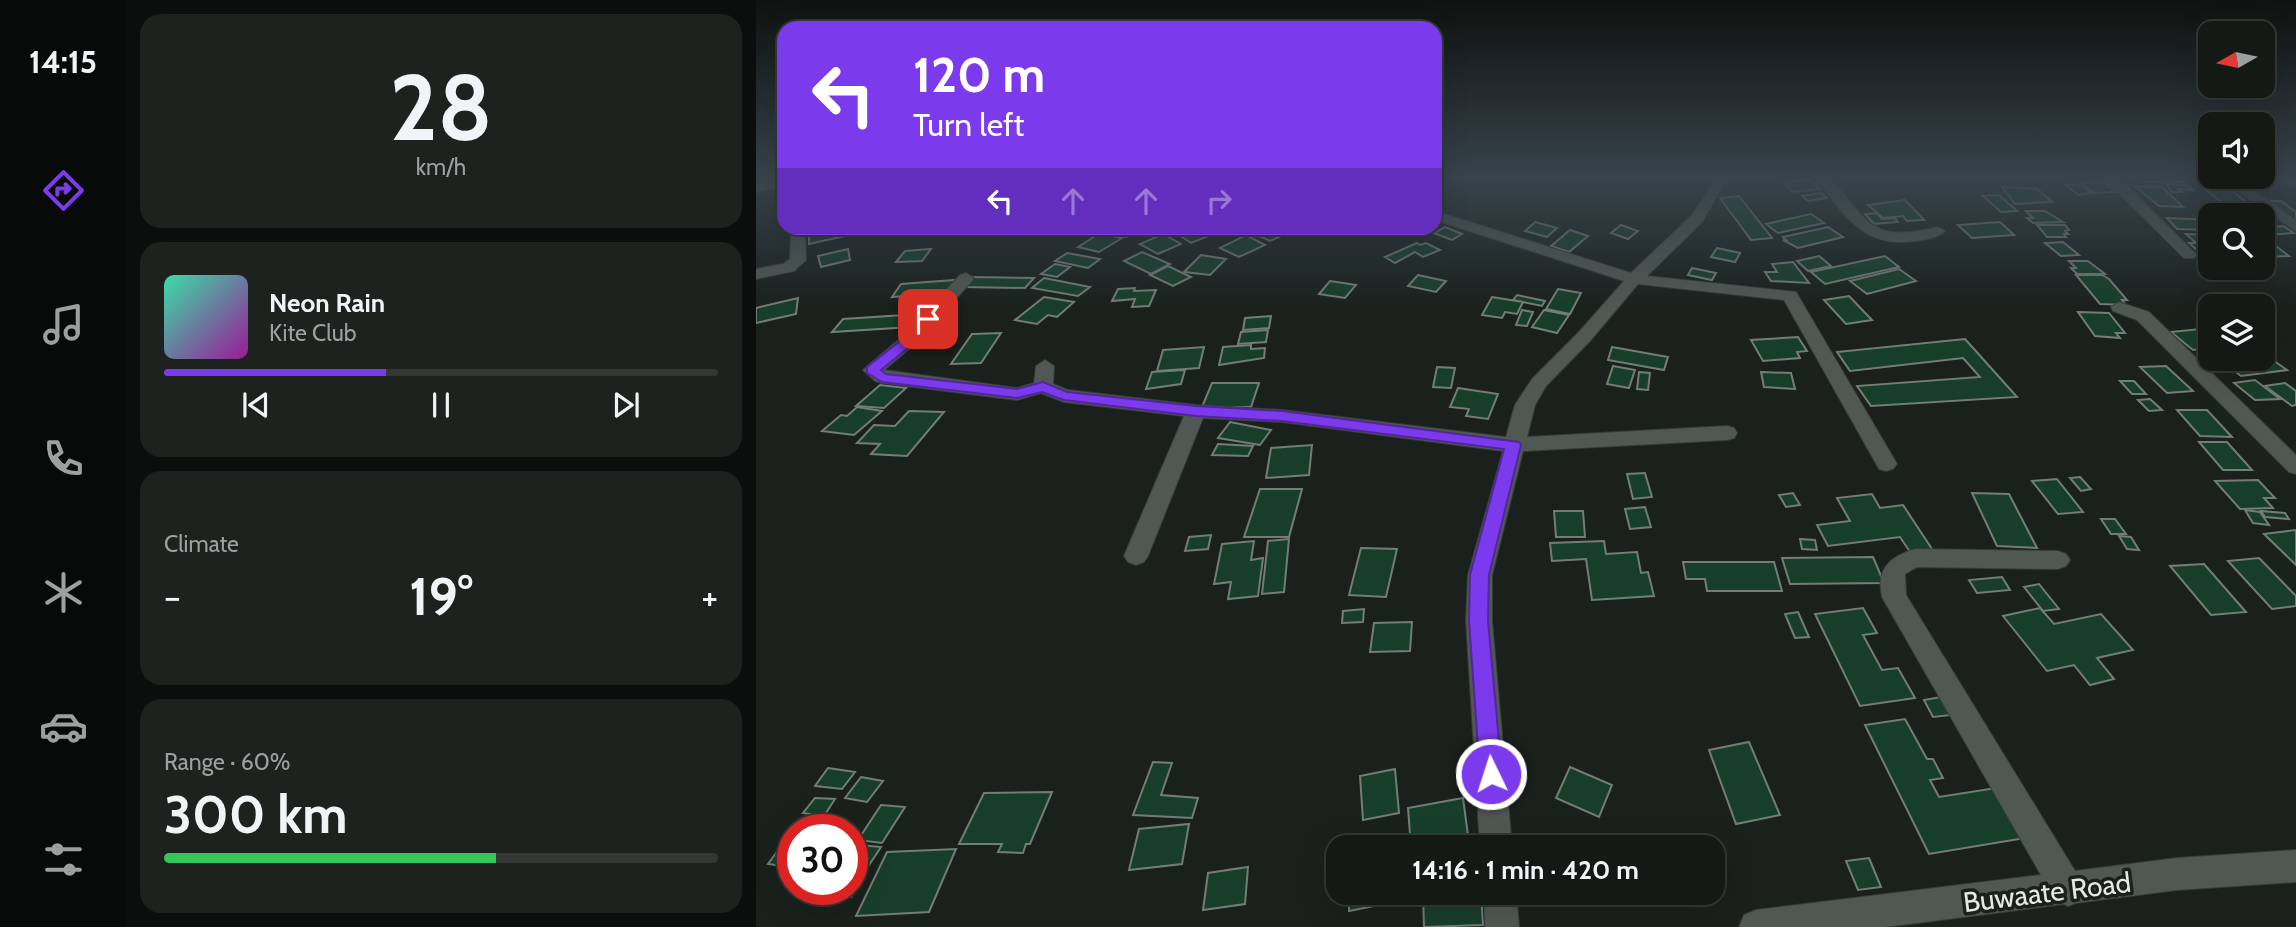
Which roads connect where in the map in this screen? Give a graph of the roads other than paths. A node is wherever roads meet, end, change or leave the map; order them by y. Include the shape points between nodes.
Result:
1 (1448, 219) edge
2 (1697, 219) edge
3 (1860, 219) edge
4 (2153, 219) edge
5 (1938, 231) dead end
6 (799, 235) edge
7 (2189, 255) dead end
8 (756, 274) edge
9 (965, 278) dead end
10 (1634, 279) junction
11 (2119, 307) dead end
12 (1045, 366) dead end
13 (1043, 387) junction
14 (1196, 411) junction
15 (1727, 433) dead end
16 (1513, 445) junction
17 (1886, 464) dead end
18 (2296, 467) edge
19 (1136, 556) dead end
20 (2059, 561) dead end
21 (1495, 835) edge
22 (2296, 866) edge
23 (2068, 890) junction
24 (1501, 905) edge
25 (1776, 926) edge
26 (1502, 927) edge

1 - 10 street
2 - 10 street
3 - 5 street via 1882,236 1905,238
4 - 7 street
6 - 8 street via 802,253 798,261
9 - 13 street via 909,340 872,370 882,377 1017,394
10 - 16 street via 1539,383 1525,405
10 - 17 street via 1790,296
11 - 18 street via 2143,316
12 - 13 street
13 - 14 street via 1064,396
14 - 16 street via 1282,416
14 - 19 street
15 - 16 street
16 - 21 street via 1479,575
20 - 23 street via 1915,558 1899,564 1891,585
22 - 23 street, Buwaate Road via 2177,874
23 - 25 street, Buwaate Road
24 - 26 street

